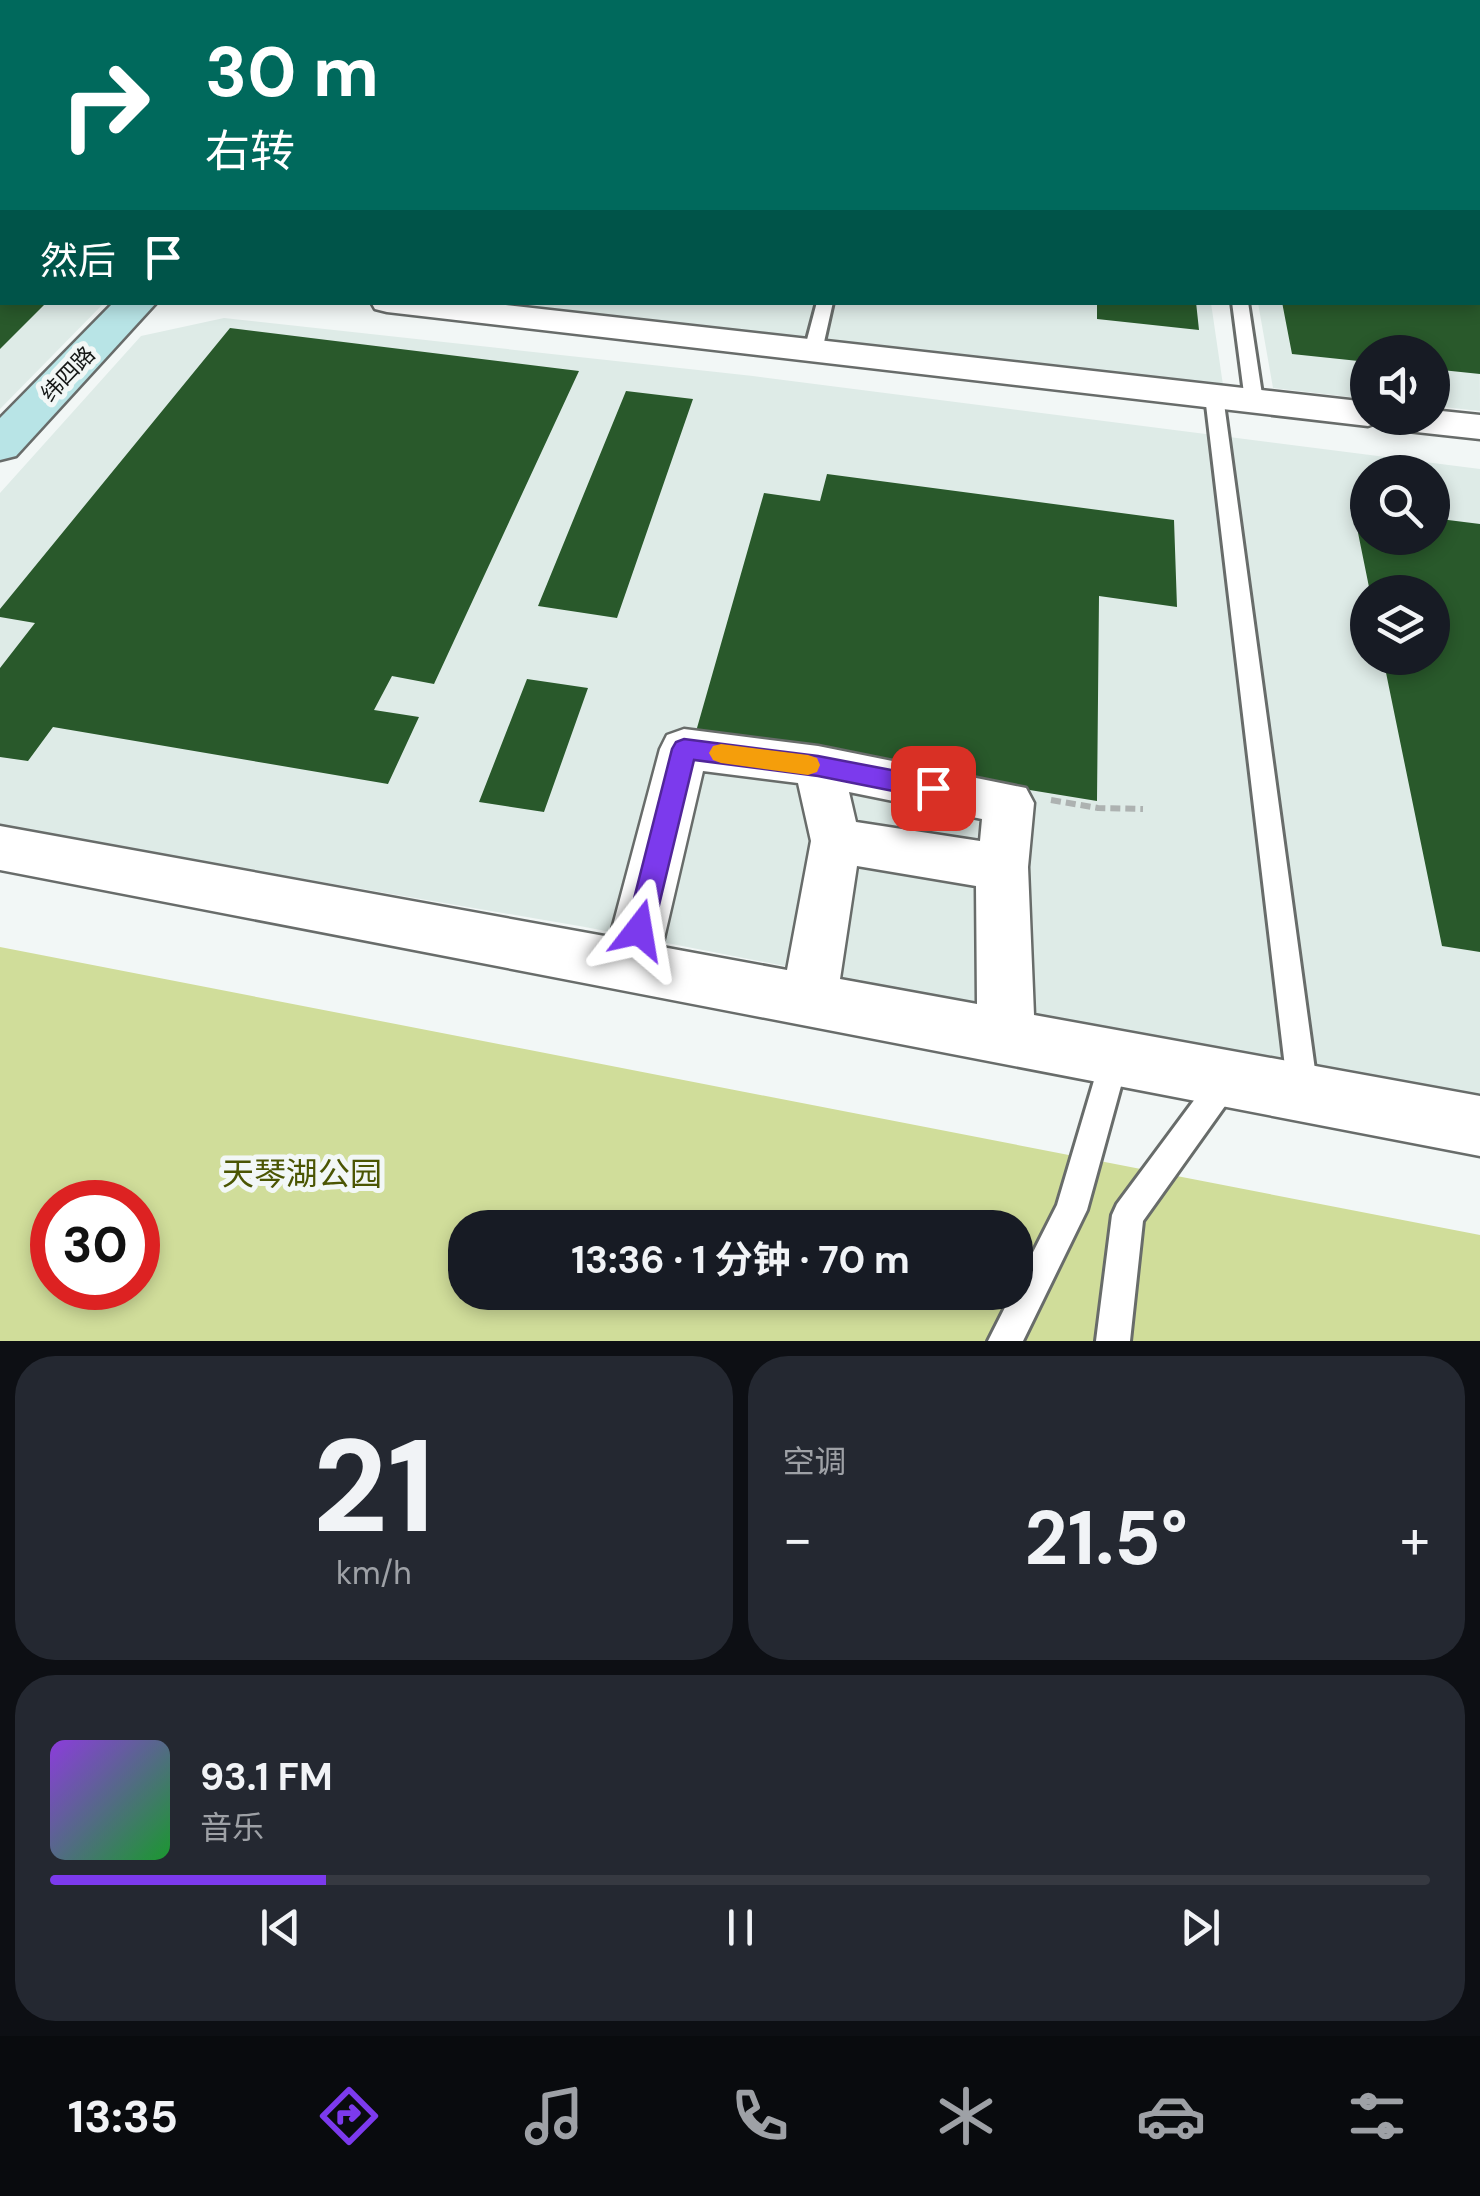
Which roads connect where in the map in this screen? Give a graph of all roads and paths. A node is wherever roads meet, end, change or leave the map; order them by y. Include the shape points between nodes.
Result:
1 (133, 305) edge
2 (413, 305) edge
3 (824, 305) edge
4 (1240, 305) edge
5 (813, 351) junction
6 (1214, 396) junction
7 (1254, 400) junction
8 (1350, 412) edge
9 (1450, 424) edge
10 (1480, 427) edge
11 (0, 445) edge
12 (818, 766) junction
13 (836, 842) junction
14 (0, 848) edge
15 (1002, 867) junction
16 (630, 966) junction
17 (809, 1000) junction
18 (1006, 1037) junction
19 (1115, 1057) junction
20 (1228, 1078) junction
21 (1304, 1093) junction
22 (1480, 1126) edge
23 (1005, 1341) edge
24 (1113, 1341) edge

1 - 11 street, 纬四路
2 - 5 street
3 - 5 lane
4 - 7 lane
5 - 6 street
6 - 7 street
6 - 21 lane
7 - 8 street
9 - 10 street
12 - 13 street
12 - 15 street via 1027,801
12 - 16 street via 684,749
13 - 15 street
13 - 17 street
14 - 16 street
15 - 18 street
16 - 17 street
17 - 18 street
18 - 19 street
19 - 20 street
19 - 23 lane via 1071,1210
20 - 21 street
20 - 24 lane via 1128,1215
21 - 22 street

